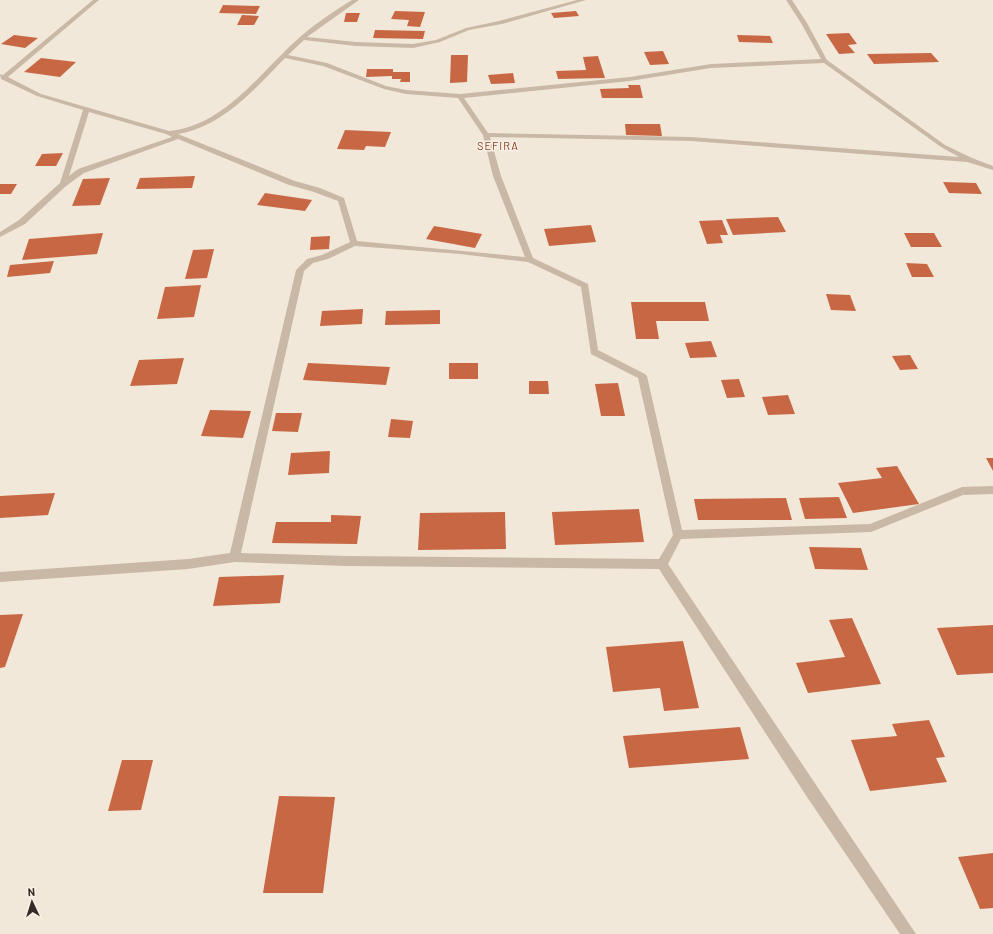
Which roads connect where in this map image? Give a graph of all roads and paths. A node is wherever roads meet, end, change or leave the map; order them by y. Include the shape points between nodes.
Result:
1 (96, 0) edge
2 (356, 0) edge
3 (583, 0) edge
4 (789, 0) edge
5 (302, 38) junction
6 (283, 56) junction
7 (825, 61) junction
8 (2, 77) edge
9 (460, 96) junction
10 (87, 109) junction
11 (168, 133) junction
12 (486, 135) junction
13 (178, 137) junction
14 (969, 160) junction
15 (993, 168) edge
16 (63, 184) junction
17 (0, 235) edge
18 (354, 243) junction
19 (530, 260) junction
20 (993, 490) edge
21 (678, 535) junction
22 (235, 557) junction
23 (662, 564) junction
24 (0, 577) edge
25 (908, 934) edge

1 - 8 street
2 - 5 street via 331,14
3 - 5 street via 500,23 468,29 438,41 413,46 356,44
4 - 7 street
5 - 6 street
6 - 9 street via 325,64 406,92
6 - 11 street via 219,116 186,131
7 - 9 street via 712,66 630,79
7 - 14 street via 928,136
8 - 10 street via 39,95
9 - 12 street
10 - 11 street
10 - 16 street
11 - 13 street
12 - 14 street via 691,139
12 - 19 street via 497,176
13 - 16 street via 81,171
13 - 18 street via 341,200
14 - 15 street
16 - 17 street via 22,222
18 - 19 street
18 - 22 street via 310,261 300,270
19 - 21 street via 585,286 594,352 642,376
20 - 21 street via 962,491 871,528
21 - 23 street
22 - 23 street
22 - 24 street via 188,564
23 - 25 street

